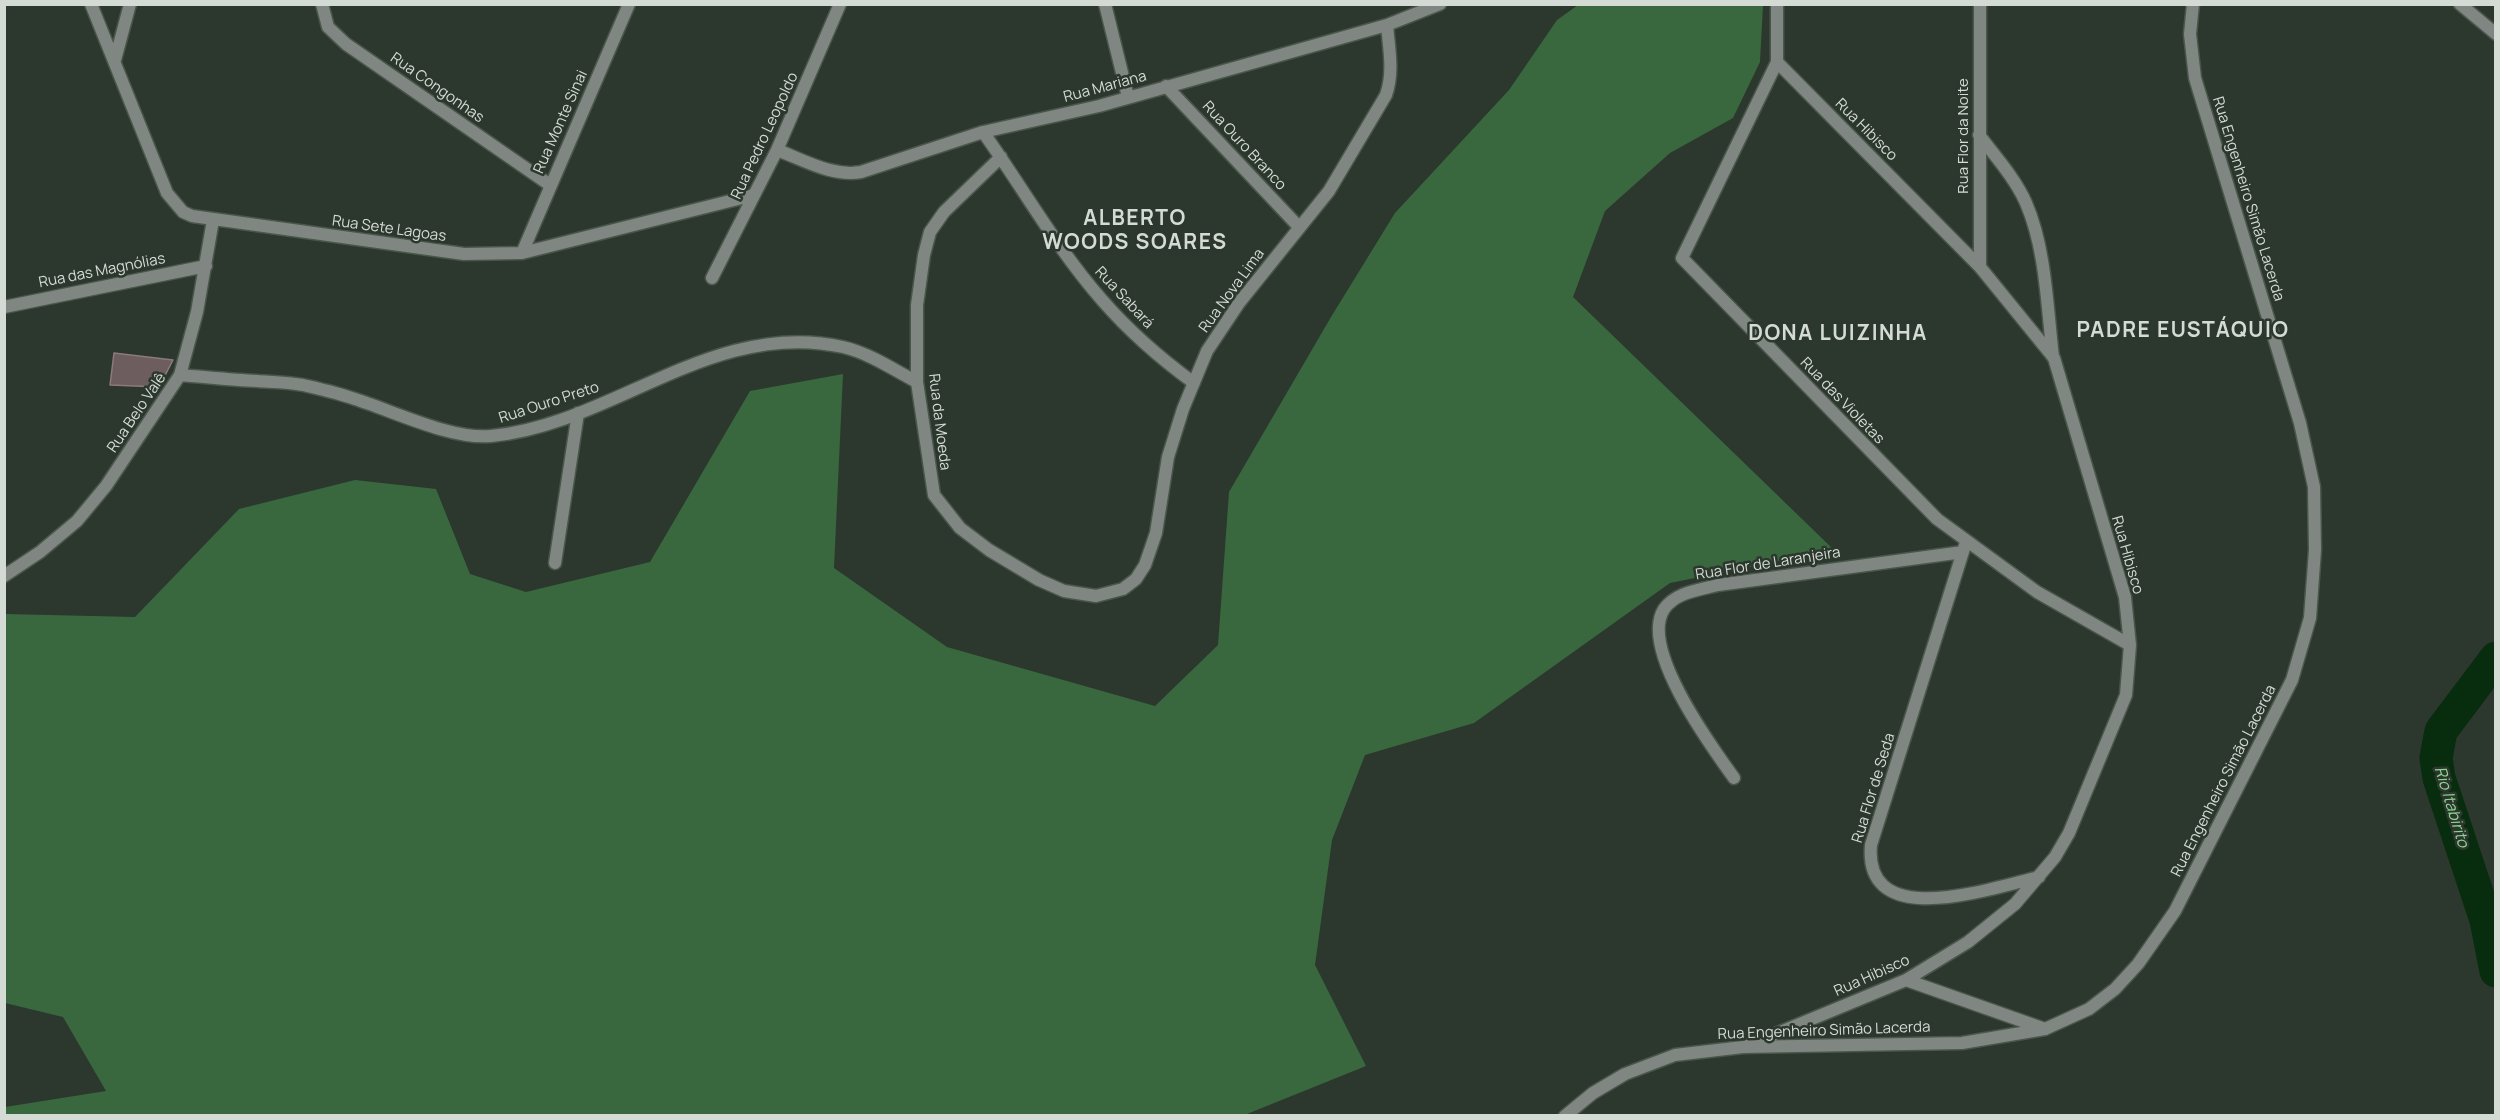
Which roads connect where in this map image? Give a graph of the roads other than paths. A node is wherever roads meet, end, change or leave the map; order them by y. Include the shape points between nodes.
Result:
1 (91, 4) edge
2 (130, 4) edge
3 (322, 4) edge
4 (629, 4) edge
5 (840, 4) edge
6 (1105, 4) edge
7 (1440, 4) edge
8 (1778, 4) edge
9 (1980, 4) edge
10 (2193, 4) edge
11 (2460, 4) edge
12 (1387, 25) junction
13 (2493, 32) edge
14 (115, 60) junction
15 (1777, 62) junction
16 (1166, 86) junction
17 (1128, 97) junction
18 (983, 132) junction
19 (1979, 135) junction
20 (777, 150) junction
21 (1001, 157) junction
22 (550, 185) junction
23 (754, 195) junction
24 (213, 220) junction
25 (1299, 227) junction
26 (522, 253) junction
27 (206, 266) junction
28 (1980, 267) junction
29 (712, 278) dead end
30 (4, 307) edge
31 (2054, 358) junction
32 (180, 375) junction
33 (917, 382) junction
34 (1194, 383) junction
35 (578, 413) junction
36 (1965, 547) junction
37 (555, 563) dead end
38 (4, 576) edge
39 (1123, 589) joint
40 (2130, 645) junction
41 (1734, 778) dead end
42 (2039, 877) junction
43 (1906, 980) junction
44 (2045, 1029) junction
45 (1743, 1047) junction
46 (1565, 1116) edge

1 - 14 street, Rua Sete Lagoas
2 - 14 street
3 - 22 street, Rua Congonhas via 328,27 346,44
4 - 22 street, Rua Monte Sinai
5 - 20 street, Rua Pedro Leopoldo
6 - 17 street
7 - 12 street, Rua Mariana
8 - 15 street, Rua das Violetas
9 - 19 street, Rua Flor da Noite
10 - 44 street, Rua Engenheiro Simão Lacerda via 2190,34 2195,78 2300,423 2314,487 2310,618 2292,680 2175,911 2115,989 2089,1009
11 - 13 street
12 - 16 street, Rua Mariana
12 - 25 street, Rua Nova Lima via 1391,66 1386,95 1329,191
14 - 24 street, Rua Sete Lagoas via 167,193 183,212
15 - 28 street, Rua Hibisco
15 - 36 street, Rua das Violetas via 1682,258
16 - 17 street, Rua Mariana
16 - 25 street, Rua Ouro Branco
17 - 18 street, Rua Mariana
18 - 20 street, Rua Mariana via 847,174
18 - 21 street, Rua Sabará
19 - 28 street, Rua Flor da Noite
19 - 31 street via 2015,184 2032,220
20 - 23 street, Rua Pedro Leopoldo
21 - 33 street, Rua da Moeda via 944,212 930,232 917,305
21 - 34 street, Rua Sabará via 1063,251 1102,301
22 - 26 street, Rua Monte Sinai
23 - 26 street, Rua Sete Lagoas
23 - 29 street, Rua Pedro Leopoldo
24 - 26 street, Rua Sete Lagoas via 464,254
24 - 27 street, Rua Belo Valê
25 - 34 street, Rua Nova Lima via 1239,303 1207,351
27 - 30 street, Rua das Magnólias
27 - 32 street, Rua Belo Valê
28 - 31 street, Rua Hibisco
31 - 40 street, Rua Hibisco via 2125,597
32 - 35 street, Rua Ouro Preto via 300,384 444,430 489,437
32 - 38 street, Rua Belo Valê via 106,486 77,521
33 - 35 street, Rua Ouro Preto via 844,347 805,342 769,344 702,361
33 - 39 street, Rua da Moeda via 934,495 960,528 989,550 1064,591 1096,596
34 - 39 street, Rua Nova Lima via 1168,457 1156,533 1145,565
35 - 37 street
36 - 40 street, Rua das Violetas
36 - 41 street, Rua Flor de Laranjeira via 1718,585 1673,600 1660,621 1663,655 1689,709
36 - 42 street, Rua Flor de Seda via 1871,845 1872,869 1886,890 1908,899 1961,895
40 - 42 street, Rua Hibisco via 2126,695 2069,833
42 - 43 street, Rua Hibisco via 2015,904 1968,942
43 - 44 street
43 - 45 street, Rua Hibisco
44 - 45 street, Rua Engenheiro Simão Lacerda via 1962,1042
45 - 46 street, Rua Engenheiro Simão Lacerda via 1675,1055 1648,1065 1593,1093

